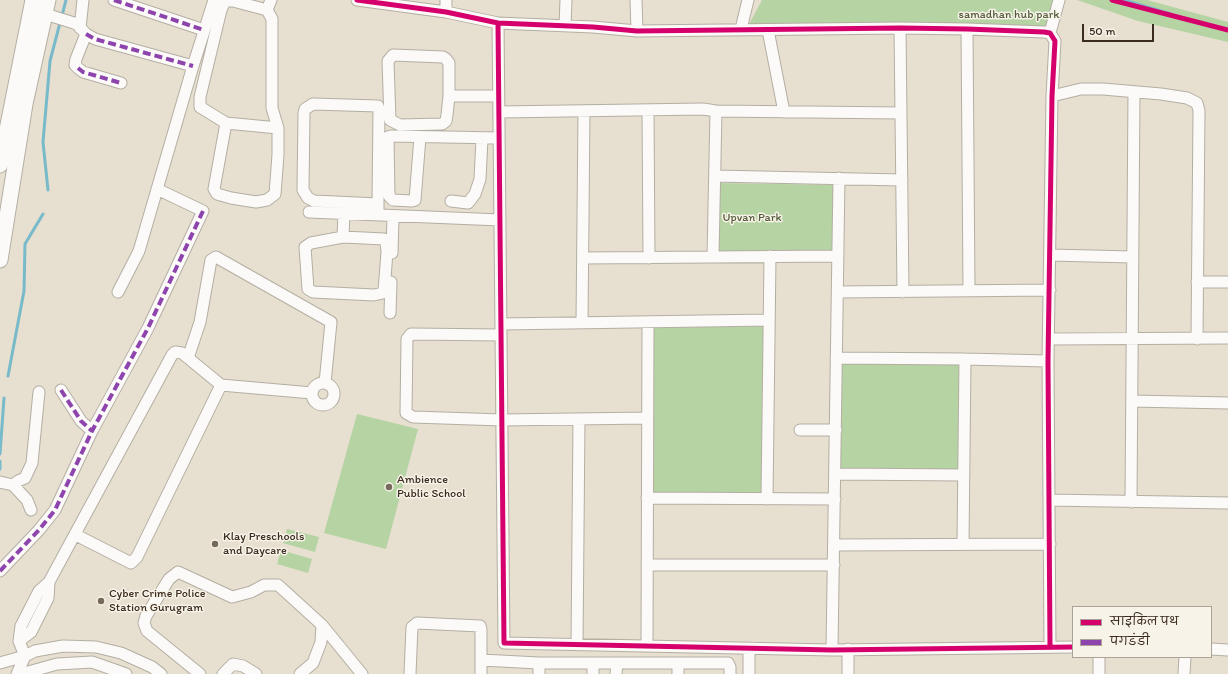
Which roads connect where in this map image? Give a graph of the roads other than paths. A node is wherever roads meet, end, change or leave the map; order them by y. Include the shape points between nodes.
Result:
1 (33, 0) edge
2 (83, 0) edge
3 (114, 0) edge
4 (214, 0) edge
5 (357, 0) edge
6 (446, 0) edge
7 (566, 0) edge
8 (636, 0) edge
9 (748, 0) edge
10 (1059, 0) edge
11 (269, 5) edge
12 (50, 10) edge
13 (446, 12) junction
14 (498, 23) junction
15 (565, 26) junction
16 (80, 28) junction
17 (900, 28) junction
18 (741, 29) junction
19 (967, 29) junction
20 (204, 30) junction
21 (768, 30) junction
22 (637, 31) junction
23 (1050, 33) junction
24 (193, 66) junction
25 (121, 83) dead end
26 (1134, 92) junction
27 (449, 96) junction
28 (498, 96) junction
29 (1052, 96) junction
30 (648, 110) junction
31 (584, 111) junction
32 (716, 111) junction
33 (499, 112) junction
34 (784, 112) junction
35 (901, 113) junction
36 (226, 123) junction
37 (278, 128) junction
38 (420, 137) junction
39 (499, 138) junction
40 (482, 139) junction
41 (0, 165) edge
42 (715, 176) junction
43 (839, 178) junction
44 (902, 180) junction
45 (158, 189) junction
46 (451, 201) dead end
47 (378, 209) junction
48 (309, 212) dead end
49 (344, 213) junction
50 (393, 216) junction
51 (500, 220) junction
52 (343, 237) junction
53 (1050, 255) junction
54 (713, 256) junction
55 (770, 256) junction
56 (838, 256) junction
57 (1132, 257) junction
58 (583, 258) junction
59 (649, 258) junction
60 (0, 260) edge
61 (1197, 282) junction
62 (1228, 282) edge
63 (1050, 290) junction
64 (969, 291) junction
65 (118, 292) dead end
66 (838, 292) junction
67 (903, 292) junction
68 (390, 313) dead end
69 (769, 320) junction
70 (648, 322) junction
71 (582, 323) junction
72 (501, 329) junction
73 (1228, 338) edge
74 (1049, 339) junction
75 (1132, 339) junction
76 (1197, 339) junction
77 (188, 358) junction
78 (836, 358) junction
79 (965, 358) junction
80 (1048, 361) junction
81 (325, 383) junction
82 (221, 385) junction
83 (61, 390) dead end
84 (39, 392) dead end
85 (312, 393) junction
86 (1132, 401) junction
87 (1228, 403) edge
88 (648, 418) junction
89 (579, 419) junction
90 (502, 420) junction
91 (800, 430) dead end
92 (836, 430) junction
93 (92, 431) junction
94 (835, 474) junction
95 (964, 475) junction
96 (0, 482) edge
97 (13, 485) junction
98 (647, 498) junction
99 (767, 499) junction
100 (834, 499) junction
101 (1049, 500) junction
102 (1132, 502) junction
103 (1228, 503) edge
104 (31, 510) dead end
105 (76, 535) junction
106 (963, 544) junction
107 (1050, 544) junction
108 (834, 545) junction
109 (647, 565) junction
110 (834, 565) junction
111 (0, 570) edge
112 (322, 625) junction
113 (578, 645) junction
114 (601, 645) junction
115 (647, 646) junction
116 (1050, 647) junction
117 (1072, 647) edge
118 (749, 648) junction
119 (848, 649) junction
120 (1212, 649) edge
121 (832, 650) junction
122 (1228, 650) edge
123 (26, 656) junction
124 (1100, 658) edge
125 (1185, 658) edge
126 (481, 660) junction
127 (0, 663) edge
128 (595, 667) edge
129 (539, 669) edge
130 (616, 669) edge
131 (678, 669) edge
132 (17, 674) edge
133 (21, 674) edge
134 (126, 674) edge
135 (161, 674) edge
136 (200, 674) edge
137 (223, 674) edge
138 (256, 674) edge
139 (300, 674) edge
140 (362, 674) edge
141 (410, 674) edge
142 (481, 674) edge
143 (730, 674) edge
144 (749, 674) edge
145 (848, 674) edge
146 (1099, 674) edge
147 (1184, 674) edge

1 - 41 main road
2 - 16 street
3 - 20 street
4 - 20 street
5 - 13 street
6 - 13 street
7 - 15 street
8 - 22 street
9 - 18 street
10 - 23 street
11 - 36 street via 225,1 221,10 200,97 200,107
11 - 37 street via 272,19 272,108
12 - 16 street
12 - 60 main road via 25,104
13 - 14 street
14 - 15 street
14 - 28 street
15 - 22 street
16 - 24 street via 95,39
16 - 25 street via 76,59 78,68 83,72
17 - 19 street
17 - 21 street
17 - 35 street
18 - 21 street
18 - 22 street
19 - 23 street
19 - 64 street
20 - 24 street
21 - 34 street
23 - 29 street via 1055,41
24 - 45 street
26 - 29 street via 1081,89
26 - 57 street
26 - 61 street via 1183,97 1197,103
27 - 27 street via 446,121 442,124 395,124 390,120 388,61 393,55 443,57 449,63
27 - 28 street
28 - 33 street
29 - 53 street
30 - 31 street
30 - 32 street
30 - 59 street
31 - 33 street
31 - 58 street
32 - 34 street
32 - 42 street
33 - 39 street
34 - 35 street
35 - 44 street
36 - 37 street
36 - 37 street via 214,189 217,194 256,202 267,200 275,194
38 - 38 street via 388,137 390,198 415,200
38 - 40 street
39 - 40 street
39 - 51 street
40 - 46 street via 480,179 475,194 468,203
42 - 43 street
42 - 54 street
43 - 44 street
43 - 56 street
44 - 67 street
45 - 65 street via 139,251
45 - 93 street via 203,211 148,328
47 - 47 street via 378,106 313,104 304,113 305,194 314,201
47 - 49 street
47 - 50 street
48 - 49 street
49 - 52 street
50 - 51 street
50 - 68 street
51 - 72 street
52 - 52 street via 384,240 387,252 382,293 374,295 313,292 308,289 305,247 311,243
53 - 57 street
53 - 63 street
54 - 55 street
54 - 59 street
55 - 56 street
55 - 69 street
56 - 66 street
57 - 75 street
58 - 59 street
58 - 71 street
61 - 62 street
61 - 76 street
63 - 64 street
63 - 74 street
64 - 67 street
66 - 67 street
66 - 78 street
69 - 70 street
69 - 99 street
70 - 71 street
70 - 88 street
71 - 72 street
72 - 90 street
72 - 90 street via 411,334 407,339 406,413 413,417
73 - 76 street
74 - 75 street
74 - 80 street
75 - 76 street
75 - 86 street
77 - 81 street via 200,322 211,260 216,257 332,322
77 - 82 street
77 - 105 street via 182,353 175,352 172,355
78 - 79 street
78 - 92 street
79 - 80 street
79 - 95 street
80 - 101 street
81 - 85 street via 318,385
81 - 85 street via 334,393 330,403 320,404 314,400
82 - 85 street
82 - 105 street via 137,557 131,563
83 - 93 street via 81,421
84 - 97 street via 32,463 25,478
86 - 87 street
86 - 102 street
88 - 89 street
88 - 98 street
89 - 90 street
89 - 113 street
90 - 113 street via 504,643
91 - 92 street
92 - 94 street
93 - 111 street via 55,510
94 - 95 street
94 - 100 street
95 - 106 street
96 - 97 street
97 - 104 street via 27,500
98 - 99 street
98 - 109 street
99 - 100 street
100 - 108 street
101 - 102 street
101 - 107 street
102 - 103 street
105 - 123 street via 49,582 39,591 21,626 19,641
106 - 107 street
106 - 108 street
107 - 116 street
108 - 110 street
109 - 110 street
109 - 115 street
110 - 121 street
112 - 136 street via 278,585 264,585 232,597 178,572 169,579 144,623 147,631
112 - 139 street via 321,642 313,663
112 - 140 street
113 - 114 street
114 - 115 street
114 - 128 street
115 - 118 street
116 - 117 street
116 - 119 street
118 - 121 street
118 - 144 street
119 - 121 street
119 - 145 street
120 - 122 street
123 - 127 street
123 - 132 street
123 - 135 street via 35,651 63,646 96,647 121,653 152,667
124 - 146 street
125 - 147 street
126 - 129 street
126 - 141 street via 480,626 417,623 412,627
126 - 142 street
128 - 129 street
128 - 130 street
130 - 131 street
131 - 143 street via 728,664
133 - 134 street via 57,664 92,662
137 - 138 street via 233,664 243,666

